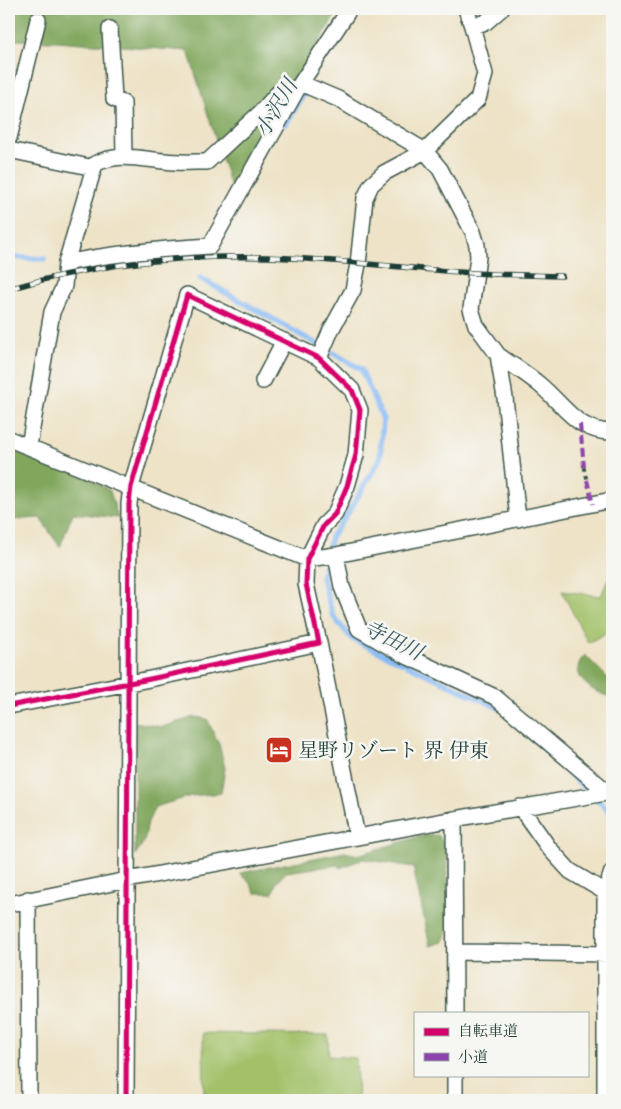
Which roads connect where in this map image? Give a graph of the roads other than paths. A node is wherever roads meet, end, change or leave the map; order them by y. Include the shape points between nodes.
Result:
1 (466, 9) edge
2 (501, 9) edge
3 (347, 13) dead end
4 (38, 20) dead end
5 (472, 26) junction
6 (110, 28) dead end
7 (302, 86) junction
8 (14, 92) edge
9 (9, 138) edge
10 (9, 150) edge
11 (425, 151) junction
12 (124, 156) junction
13 (94, 168) junction
14 (66, 263) junction
15 (284, 341) junction
16 (498, 355) junction
17 (319, 357) junction
18 (264, 381) dead end
19 (612, 432) edge
20 (9, 439) edge
21 (29, 446) junction
22 (131, 487) junction
23 (612, 500) edge
24 (518, 519) junction
25 (336, 555) junction
26 (307, 559) junction
27 (319, 643) junction
28 (129, 682) junction
29 (9, 706) edge
30 (611, 793) edge
31 (520, 808) junction
32 (454, 819) junction
33 (357, 837) junction
34 (612, 872) edge
35 (127, 880) junction
36 (606, 892) junction
37 (28, 899) junction
38 (9, 904) edge
39 (455, 952) junction
40 (608, 954) edge
41 (455, 1012) edge
42 (455, 1076) edge
43 (29, 1100) edge
44 (126, 1100) edge
45 (455, 1100) edge
46 (605, 1100) edge

1 - 5 street
2 - 5 street via 486,22
3 - 7 street
4 - 8 street
5 - 11 street via 485,74 478,99
6 - 12 street via 114,99 124,103
7 - 11 street via 338,99
7 - 12 street via 278,93 207,162 166,162
7 - 14 street via 210,246 131,252
8 - 9 street
10 - 13 street
11 - 16 street via 440,169 473,232 478,257 473,317
11 - 17 street via 384,173 371,185 365,198 353,290
12 - 13 street via 103,159
13 - 14 street
14 - 21 street via 64,286 52,312
15 - 17 street
15 - 18 street
15 - 22 street via 187,296
16 - 19 street via 540,385 580,424
16 - 24 street via 506,398
17 - 26 street via 352,390 360,410 356,455 347,486 335,514 324,525
20 - 21 street
21 - 22 street
22 - 26 street
22 - 28 street
23 - 24 street
24 - 25 street
25 - 26 street
25 - 30 street via 342,587 359,629 402,654 495,697
26 - 27 street via 306,584
27 - 28 street
27 - 33 street
28 - 29 street
28 - 35 street
30 - 31 street
31 - 32 street
31 - 36 street via 570,871
32 - 33 street
32 - 39 street
33 - 35 street
34 - 36 street
35 - 37 street
35 - 44 street
36 - 40 street
37 - 38 street
37 - 43 street
39 - 40 street
39 - 41 street
40 - 46 street
42 - 45 street

